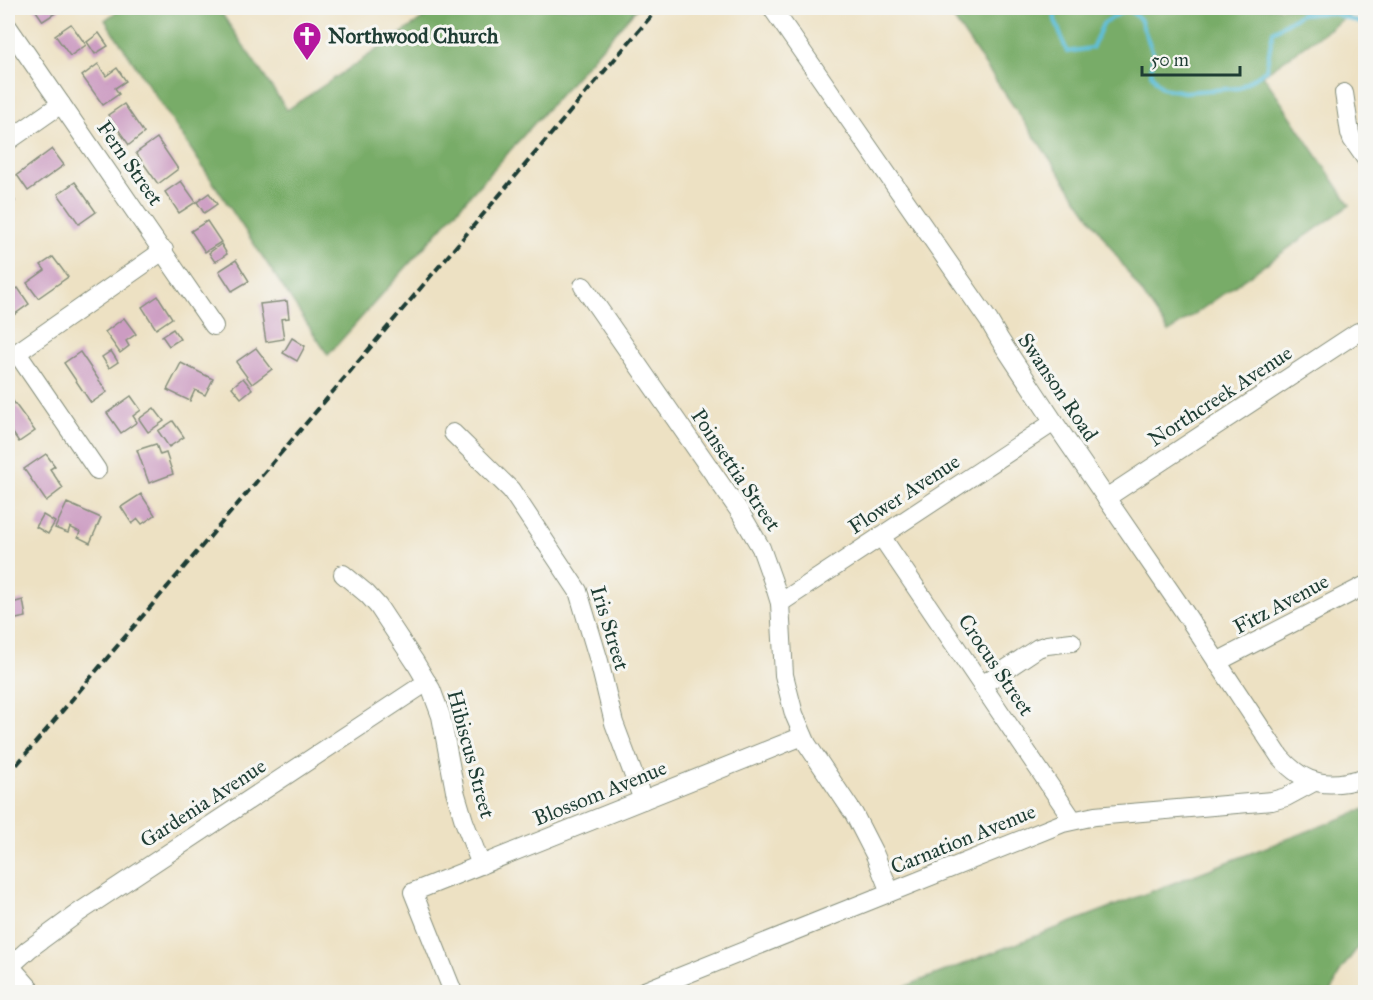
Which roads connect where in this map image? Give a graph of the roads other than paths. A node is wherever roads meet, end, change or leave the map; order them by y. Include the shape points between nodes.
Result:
1 (772, 8) edge
2 (8, 27) edge
3 (1344, 93) dead end
4 (61, 104) junction
5 (8, 141) edge
6 (1365, 159) edge
7 (164, 250) junction
8 (583, 286) dead end
9 (214, 326) dead end
10 (1358, 332) dead end
11 (12, 356) edge
12 (1054, 422) junction
13 (453, 433) dead end
14 (97, 470) dead end
15 (1106, 498) junction
16 (881, 536) junction
17 (343, 574) dead end
18 (1365, 585) edge
19 (780, 603) junction
20 (1072, 642) dead end
21 (1217, 663) junction
22 (427, 682) junction
23 (982, 685) junction
24 (803, 736) junction
25 (1365, 777) edge
26 (1314, 782) junction
27 (643, 800) junction
28 (1073, 820) junction
29 (481, 866) junction
30 (890, 892) junction
31 (9, 967) edge
32 (33, 993) edge
33 (453, 993) edge
34 (642, 993) edge

1 - 12 street, Swanson Road via 989,321
2 - 4 street, Fern Street
3 - 6 street via 1350,133
4 - 5 street
4 - 7 street, Fern Street
7 - 9 street, Fern Street
7 - 11 street
8 - 19 street, Poinsettia Street via 749,526 766,560
10 - 15 street, Northcreek Avenue
11 - 14 street
12 - 15 street, Swanson Road
12 - 16 street, Flower Avenue
13 - 27 street, Iris Street via 511,490 578,591 614,723
15 - 21 street, Swanson Road
16 - 19 street, Flower Avenue
16 - 23 street, Crocus Street
17 - 22 street, Hibiscus Street via 378,606
18 - 21 street, Fitz Avenue
19 - 24 street, Poinsettia Street via 784,675
20 - 23 street via 1038,648
21 - 26 street, Swanson Road via 1280,757 1295,772
22 - 29 street, Hibiscus Street via 441,716 459,806
22 - 31 street, Gardenia Avenue via 78,913
23 - 28 street, Crocus Street
24 - 27 street, Blossom Avenue
24 - 30 street, Poinsettia Street via 854,814
25 - 26 street via 1339,783
26 - 28 street, Carnation Avenue via 1272,801
27 - 29 street, Blossom Avenue
28 - 30 street, Carnation Avenue
29 - 33 street, Blossom Avenue via 413,892
30 - 34 street, Carnation Avenue
31 - 32 street

